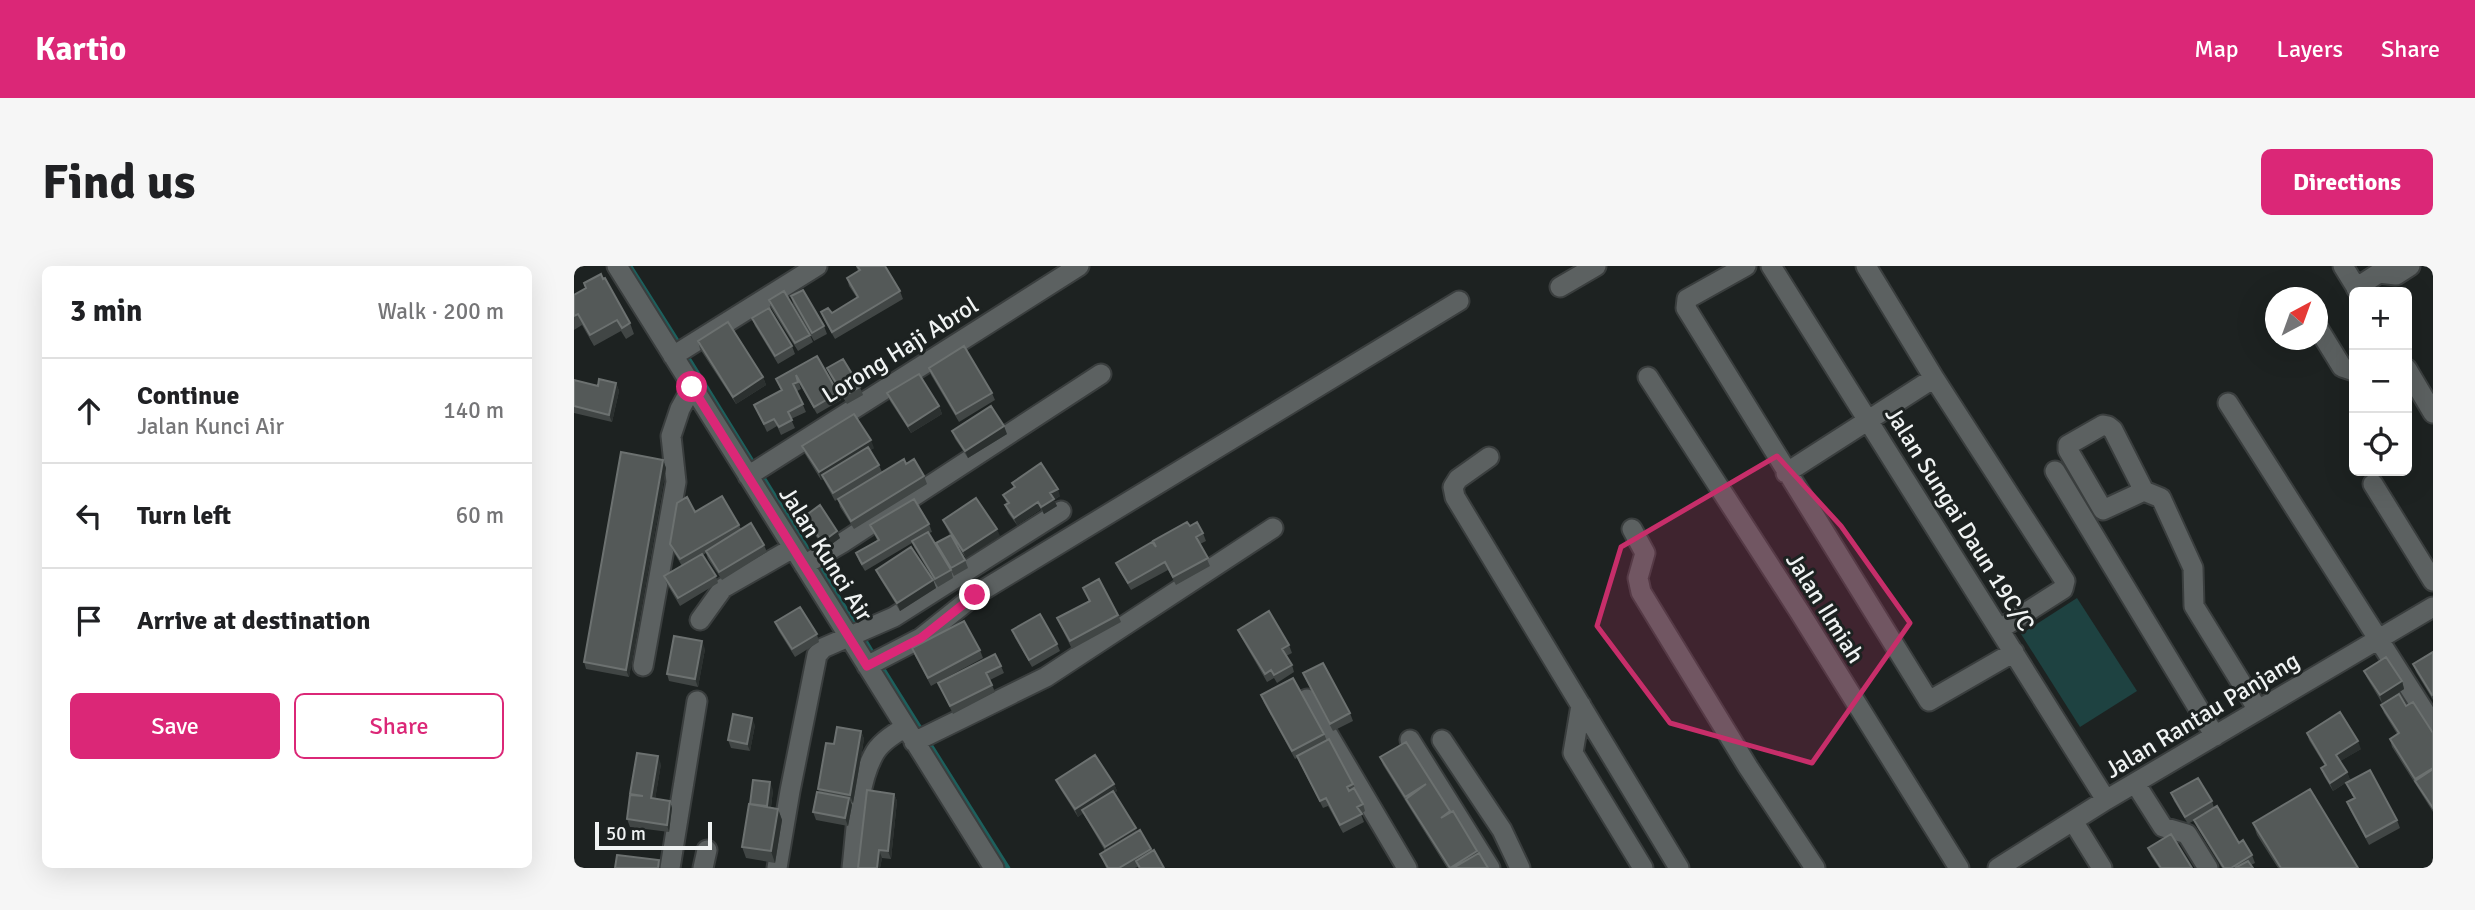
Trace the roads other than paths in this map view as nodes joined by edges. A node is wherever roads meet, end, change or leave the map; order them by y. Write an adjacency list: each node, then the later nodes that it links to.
1 (617, 266): 15 (street, Jalan Kunci Air)
2 (817, 266): 15 (street)
3 (1079, 266): 26 (street, Lorong Haji Abrol)
4 (1596, 266): 10 (street)
5 (1746, 266): 28 (street)
6 (1771, 266): 24 (street, Jalan Sungai Daun 19C/C)
7 (1866, 266): 20 (street)
8 (2343, 266): 11 (street)
9 (2410, 266): 12 (street)
10 (1560, 287)
11 (2355, 287)
12 (2361, 287)
13 (1459, 301): 43 (street)
14 (2328, 344): 16 (street)
15 (680, 352): 21 (street, Jalan Kunci Air)
16 (2349, 369)
17 (1101, 373): 35 (street)
18 (1647, 377): 67 (street, Jalan Ilmiah)
19 (2412, 377): 23 (street)
20 (1934, 378): 24 (street); 39 (street)
21 (692, 387): 26 (street, Jalan Kunci Air); 44 (street)
22 (2228, 403): 41 (street)
23 (2433, 413)
24 (1869, 419): 28 (street); 39 (street, Jalan Sungai Daun 19C/C)
25 (1489, 457): 47 (street)
26 (755, 471): 34 (street, Jalan Kunci Air)
27 (2055, 471): 51 (street)
28 (1786, 473): 42 (street)
29 (2372, 484): 36 (street)
30 (2152, 494): 48 (street)
31 (1061, 511): 40 (street)
32 (1273, 528): 50 (street)
33 (1632, 529): 66 (street)
34 (793, 548): 35 (street, Jalan Kunci Air); 38 (street)
35 (811, 561): 40 (street, Jalan Kunci Air)
36 (2433, 580)
37 (2433, 607): 41 (street, Jalan Rantau Panjang)
38 (700, 621)
39 (2000, 629): 42 (street, Jalan Sungai Daun 19C/C)
40 (856, 633): 43 (street, Jalan Kunci Air); 58 (street)
41 (2377, 639): 48 (street, Jalan Rantau Panjang); 49 (street)
42 (2014, 652): 55 (street, Jalan Sungai Daun 19C/C)
43 (874, 662): 50 (street, Jalan Kunci Air)
44 (643, 666)
45 (1307, 699): 61 (street)
46 (697, 701): 57 (street)
47 (1581, 705): 64 (street); 65 (street)
48 (2258, 710): 51 (street, Jalan Rantau Panjang)
49 (2433, 725)
50 (917, 735): 59 (street); 60 (street, Jalan Kunci Air)
51 (2215, 736): 54 (street, Jalan Rantau Panjang)
52 (1410, 740): 62 (street)
53 (1441, 740): 63 (street)
54 (2135, 783): 55 (street, Jalan Rantau Panjang); 70 (street)
55 (2106, 800): 56 (street, Jalan Rantau Panjang)
56 (2073, 821): 68 (street, Jalan Rantau Panjang); 69 (street)
57 (670, 868)
58 (777, 868)
59 (852, 868)
60 (994, 868)
61 (1406, 868)
62 (1490, 868)
63 (1520, 868)
64 (1643, 868)
65 (1679, 868)
66 (1815, 868)
67 (1959, 868)
68 (1998, 868)
69 (2102, 868)
70 (2208, 868)

